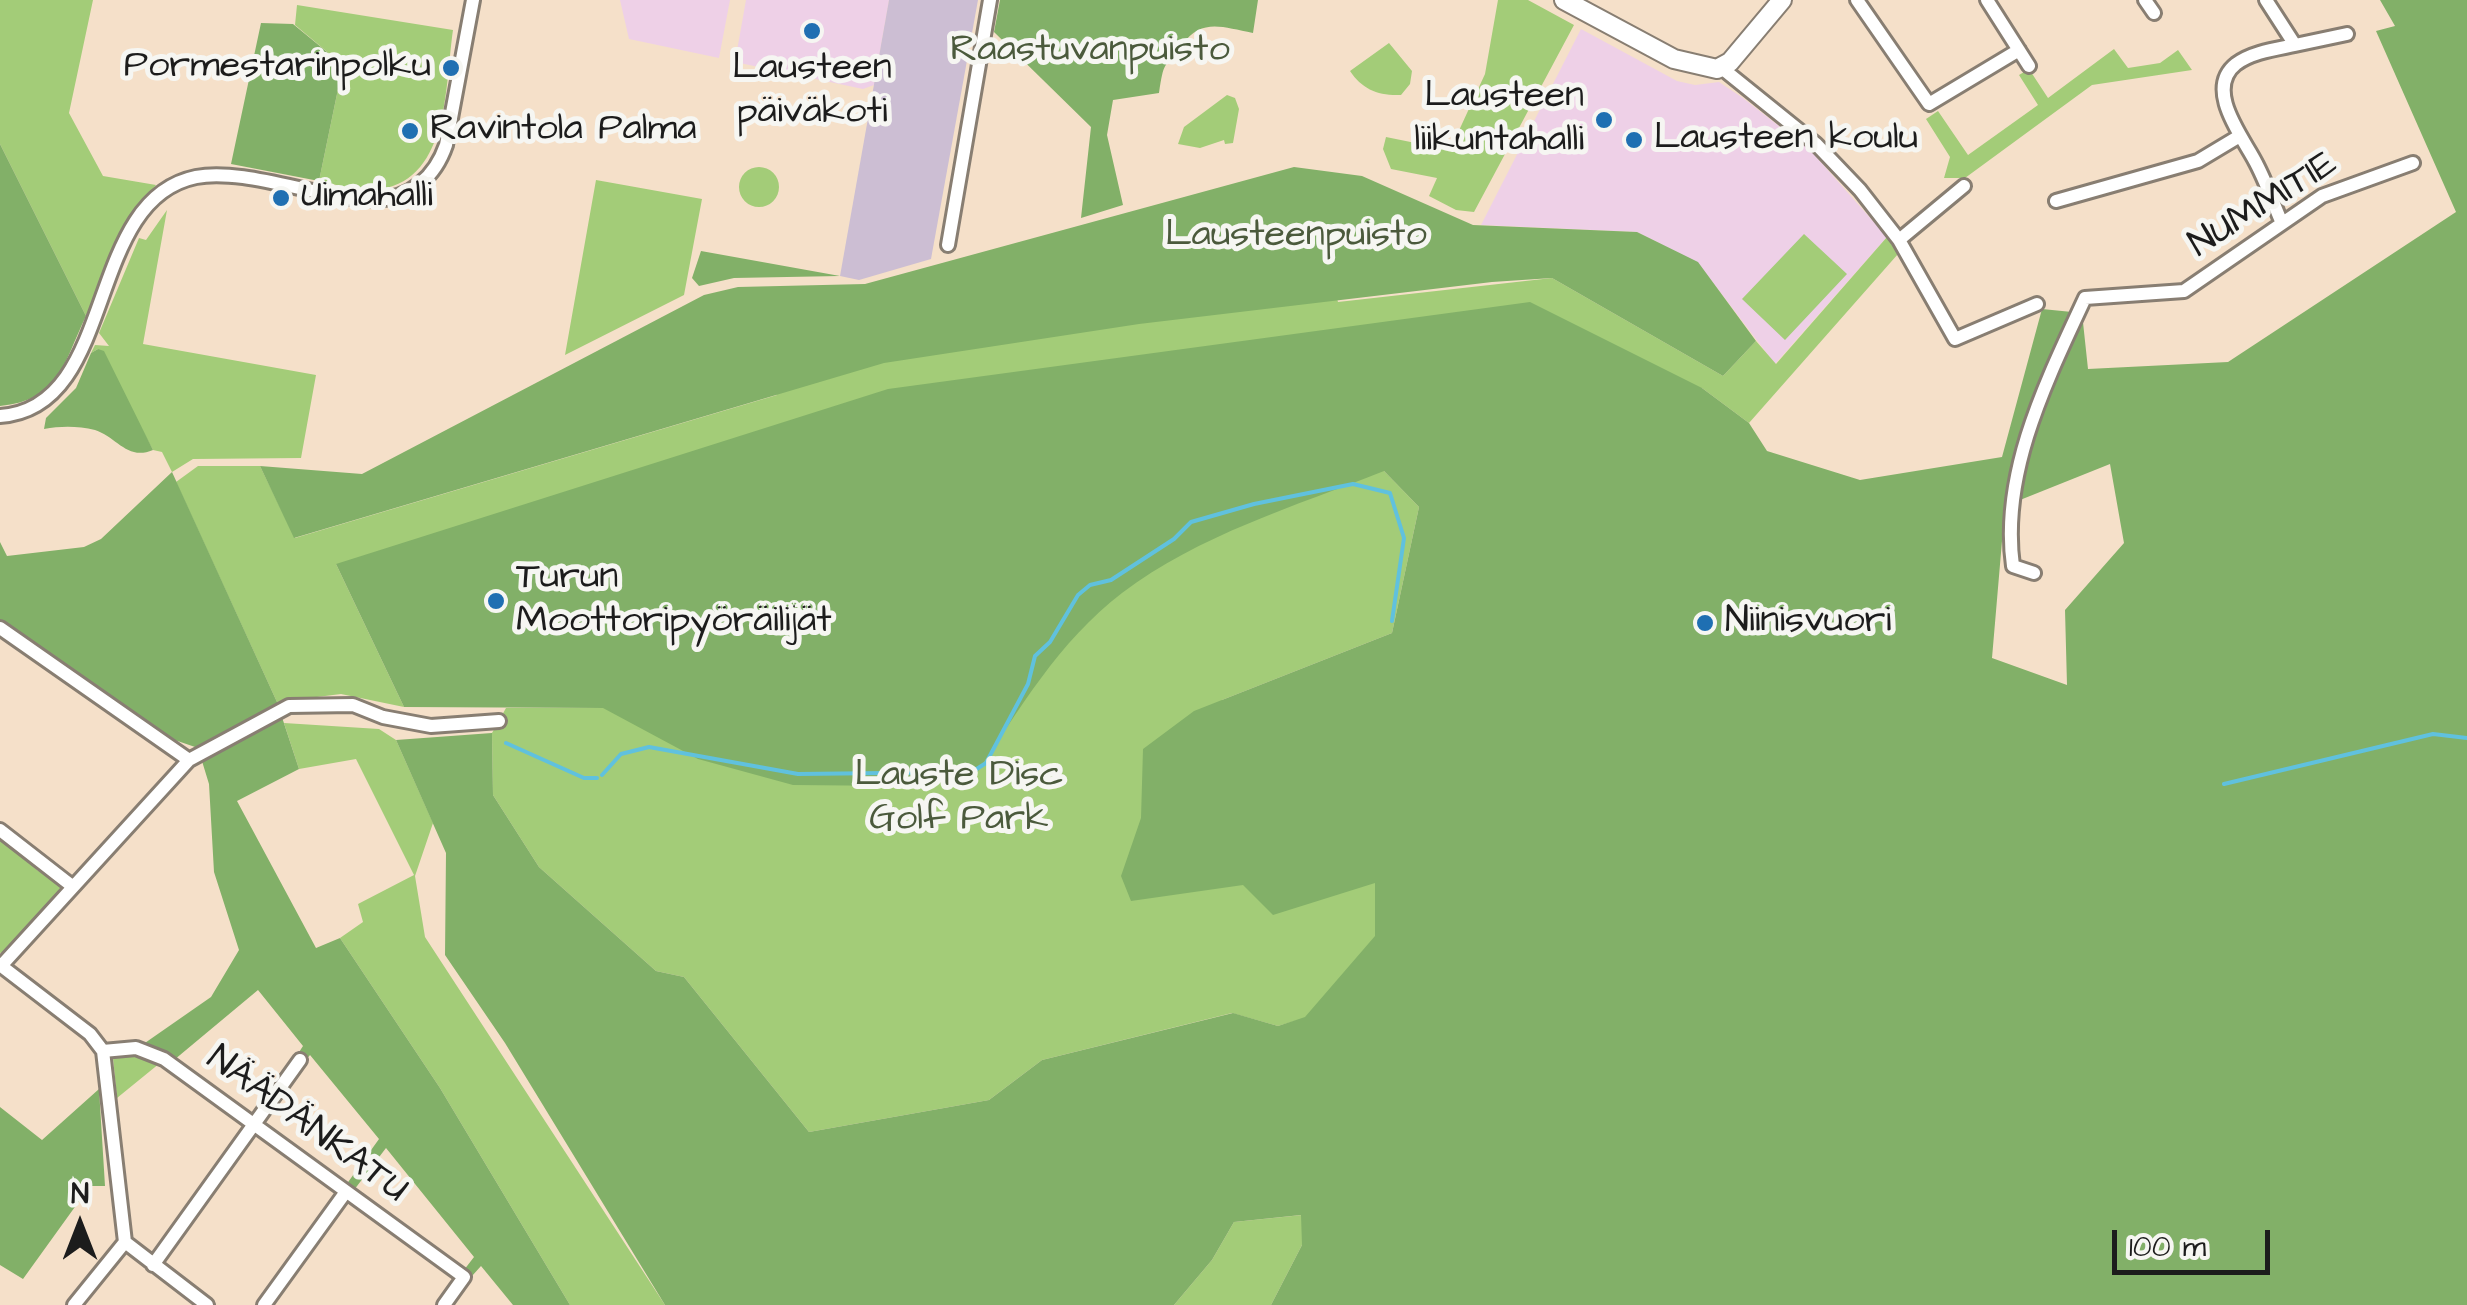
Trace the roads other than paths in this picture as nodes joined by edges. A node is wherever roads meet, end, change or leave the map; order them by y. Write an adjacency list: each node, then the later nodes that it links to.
1 (473, 0): 25 (street)
2 (990, 0): 21 (street)
3 (1564, 0): 14 (street)
4 (1782, 0): 14 (street)
5 (1857, 0): 12 (street)
6 (1988, 0): 12 (street)
7 (2145, 0): 9 (street)
8 (2266, 0): 11 (street)
9 (2154, 13)
10 (2347, 34): 11 (street)
11 (2295, 45): 15 (street)
12 (2019, 50): 13 (street)
13 (2029, 66)
14 (1723, 69): 20 (street)
15 (2238, 137): 18 (street); 19 (street)
16 (2414, 163): 19 (street, NUMMITIE)
17 (1964, 186): 20 (street)
18 (2056, 201)
19 (2281, 221): 23 (street, NUMMITIE)
20 (1899, 240): 24 (street)
21 (948, 245)
22 (2070, 298): 23 (street, NUMMITIE)
23 (2085, 298): 26 (street)
24 (2037, 304)
25 (0, 416)
26 (2034, 574)
27 (0, 628): 29 (street)
28 (500, 721): 29 (street)
29 (189, 760): 31 (street)
30 (0, 830): 31 (street)
31 (72, 886): 32 (street)
32 (1, 965): 33 (street)
33 (103, 1050): 35 (street, NÄÄDÄNKATU); 37 (street)
34 (300, 1060): 35 (street)
35 (253, 1125): 36 (street, NÄÄDÄNKATU); 38 (street)
36 (345, 1193): 41 (street); 42 (street, NÄÄDÄNKATU)
37 (125, 1242): 38 (street); 39 (street)
38 (153, 1265): 40 (street)
39 (74, 1305)
40 (208, 1305)
41 (264, 1305)
42 (444, 1305)

